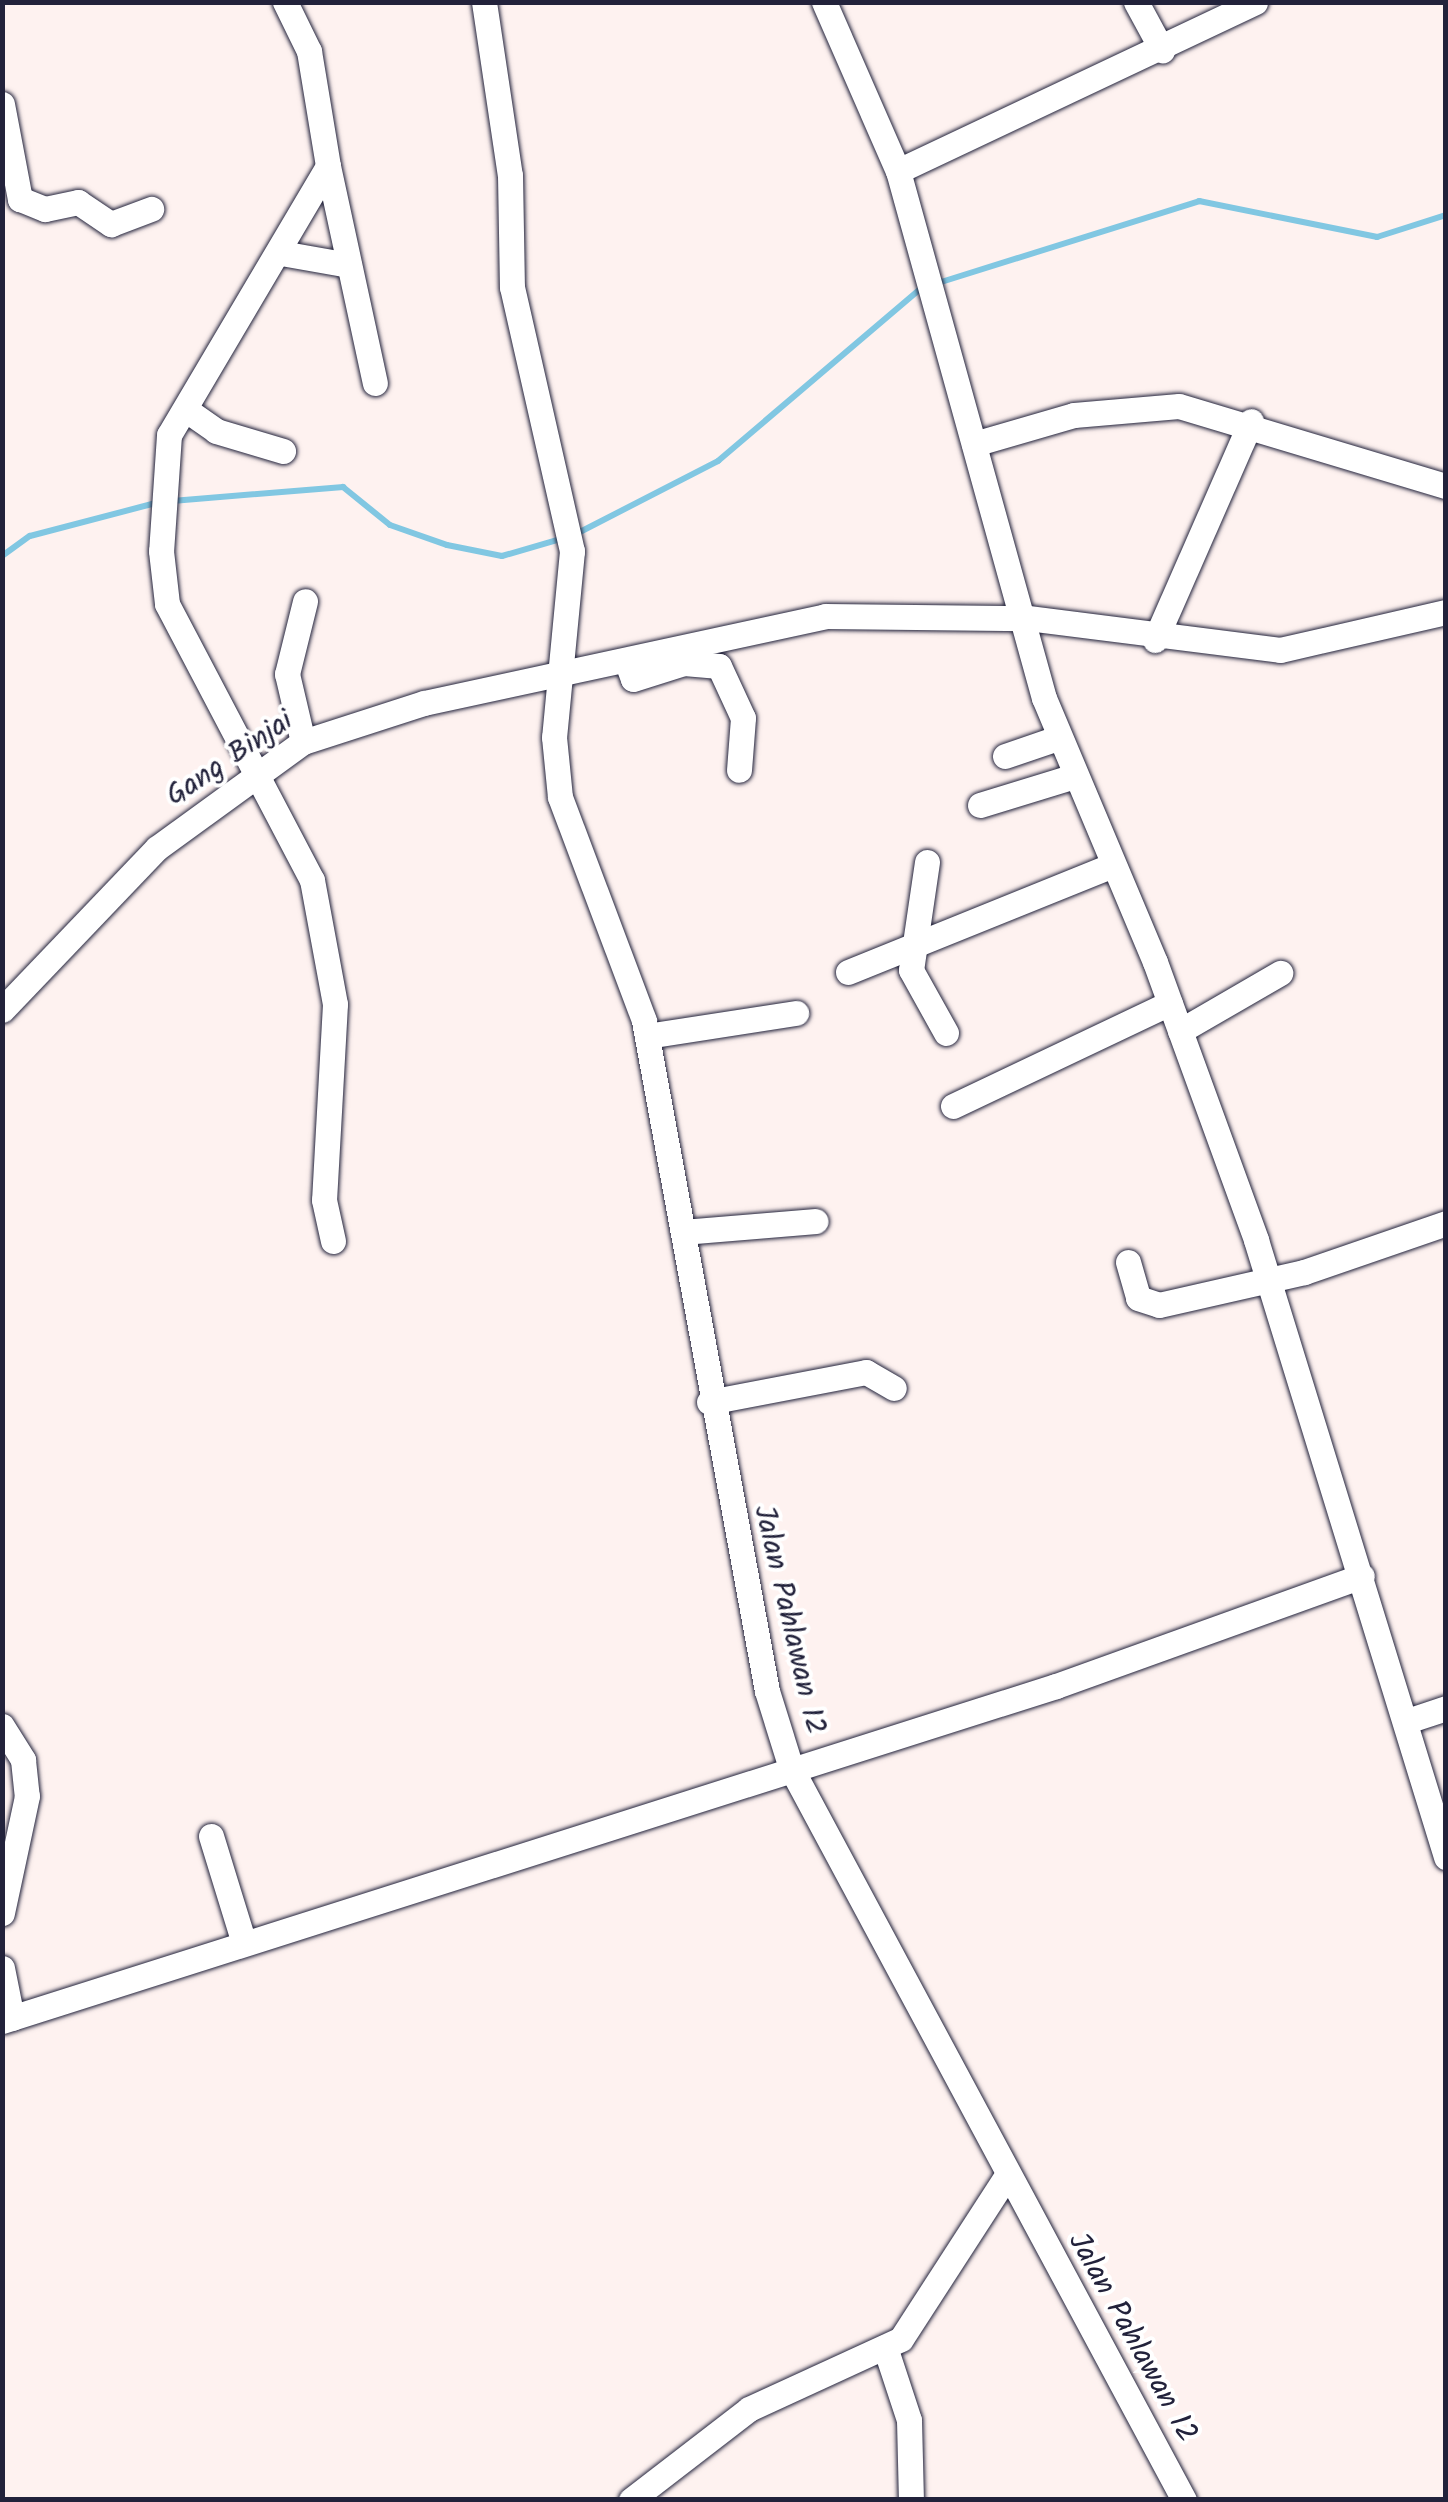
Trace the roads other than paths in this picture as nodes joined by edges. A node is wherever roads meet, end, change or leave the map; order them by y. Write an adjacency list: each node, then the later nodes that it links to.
1 (285, 2): 8 (street)
2 (484, 2): 24 (street, Jalan Pahlawan 12)
3 (824, 2): 9 (street)
4 (1136, 2): 6 (street)
5 (1255, 2): 6 (street)
6 (1162, 50): 9 (street)
7 (2, 104): 10 (street)
8 (328, 166): 11 (street); 12 (street)
9 (898, 171): 16 (street)
10 (151, 209)
11 (281, 253): 12 (street); 14 (street)
12 (349, 264): 13 (street)
13 (375, 383)
14 (185, 409): 17 (street); 30 (street)
15 (1251, 421): 16 (street); 18 (street); 22 (street)
16 (974, 444): 21 (street)
17 (283, 451)
18 (1446, 486)
19 (306, 601): 26 (street)
20 (1446, 612): 22 (street, Gang Binjai)
21 (1028, 618): 22 (street, Gang Binjai); 23 (street, Gang Binjai); 25 (street)
22 (1156, 640)
23 (626, 660): 24 (street, Gang Binjai); 28 (street)
24 (560, 678): 26 (street, Gang Binjai); 42 (street, Jalan Pahlawan 12)
25 (1058, 738): 27 (street); 29 (street)
26 (303, 742): 30 (street, Gang Binjai)
27 (1006, 756)
28 (739, 770)
29 (1074, 776): 31 (street); 33 (street)
30 (256, 778): 38 (street, Gang Binjai); 47 (street)
31 (980, 806)
32 (927, 862): 34 (street)
33 (1113, 865): 34 (street); 37 (street)
34 (914, 948): 35 (street); 41 (street)
35 (848, 972)
36 (1280, 973): 40 (street)
37 (1170, 1004): 40 (street); 43 (street)
38 (2, 1010)
39 (796, 1013): 42 (street)
40 (1180, 1031): 49 (street)
41 (946, 1033)
42 (647, 1036): 46 (street, Jalan Pahlawan 12)
43 (953, 1106)
44 (816, 1220): 46 (street)
45 (1446, 1223): 49 (street)
46 (683, 1232): 51 (street, Jalan Pahlawan 12)
47 (332, 1241)
48 (1128, 1262): 49 (street)
49 (1267, 1279): 52 (street)
50 (894, 1388): 51 (street)
51 (709, 1402): 56 (street, Jalan Pahlawan 12)
52 (1362, 1576): 54 (street); 56 (street)
53 (1446, 1708): 54 (street)
54 (1407, 1720): 58 (street)
55 (2, 1726): 59 (street)
56 (791, 1768): 60 (street); 63 (street, Jalan Pahlawan 12)
57 (211, 1836): 60 (street)
58 (1446, 1857)
59 (2, 1913)
60 (244, 1943): 62 (street)
61 (2, 1968): 62 (street)
62 (7, 2019)
63 (1006, 2177): 64 (street); 67 (street, Jalan Pahlawan 12)
64 (885, 2347): 65 (street); 66 (street)
65 (630, 2500)
66 (911, 2500)
67 (1184, 2500)

